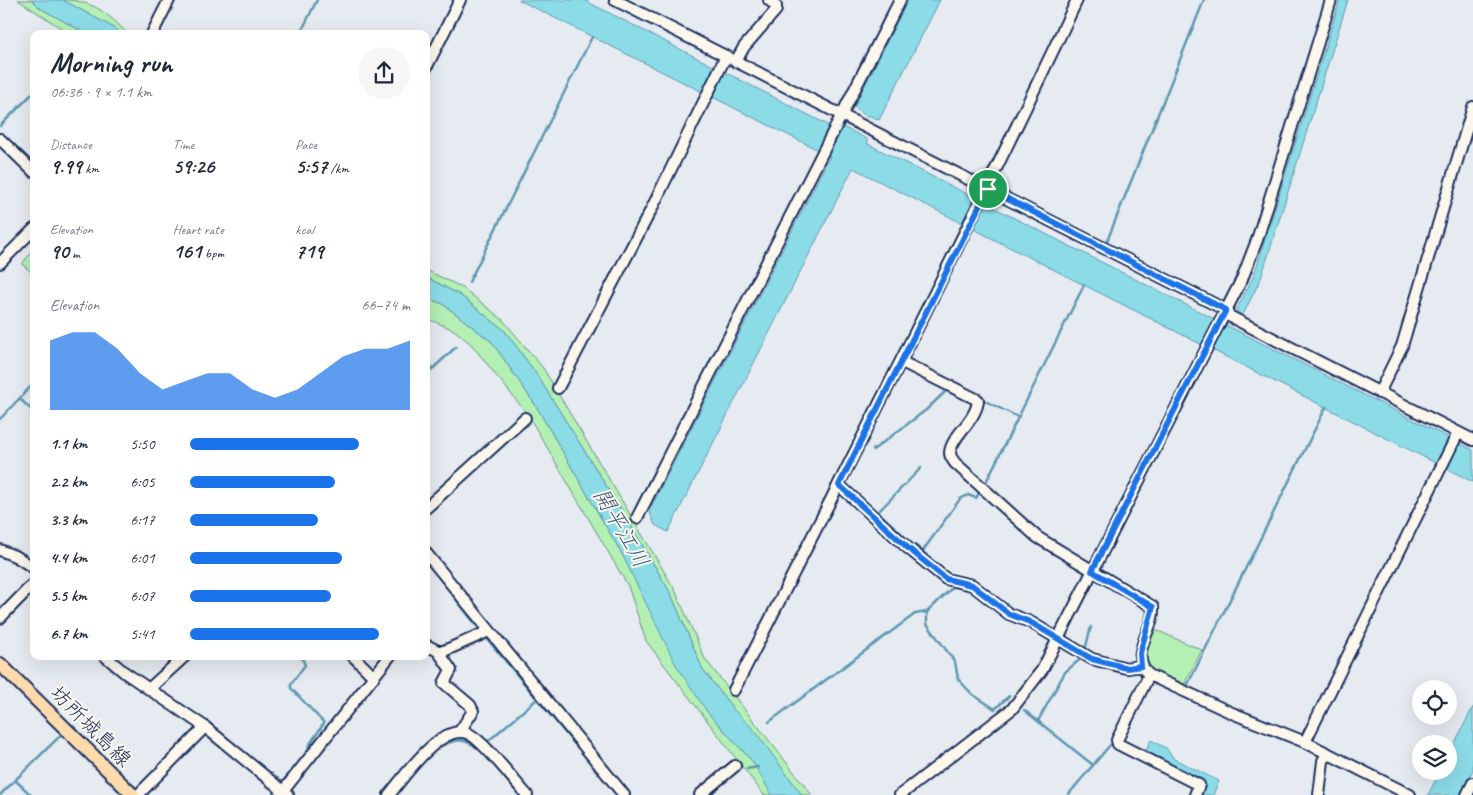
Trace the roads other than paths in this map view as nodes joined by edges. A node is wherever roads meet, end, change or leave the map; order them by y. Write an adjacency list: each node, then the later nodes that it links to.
1 (169, 0): 8 (street)
2 (460, 0): 10 (street)
3 (615, 0): 9 (street)
4 (769, 0): 11 (street)
5 (900, 0): 13 (street)
6 (1077, 0): 16 (street)
7 (1331, 0): 19 (street)
8 (154, 30)
9 (726, 56): 11 (street); 21 (street)
10 (430, 60)
11 (736, 61): 13 (street)
12 (1473, 107): 22 (street)
13 (842, 115): 16 (street); 28 (street)
14 (0, 139): 15 (street)
15 (30, 168)
16 (988, 189): 19 (street); 20 (street)
17 (30, 233): 18 (street)
18 (0, 263)
19 (1226, 310): 22 (street); 32 (street)
20 (902, 362): 26 (street); 32 (street)
21 (558, 388)
22 (1379, 393): 24 (street)
23 (525, 418): 27 (street)
24 (1457, 436): 25 (street); 51 (street)
25 (1473, 440)
26 (839, 485): 36 (street); 48 (street)
27 (430, 504)
28 (637, 518)
29 (0, 550): 31 (street)
30 (430, 557): 35 (street)
31 (30, 565)
32 (1092, 571): 36 (street); 44 (street)
33 (30, 587): 34 (street)
34 (0, 618)
35 (489, 631): 38 (street); 60 (street)
36 (1058, 638): 44 (street); 62 (street)
37 (430, 647): 38 (street)
38 (438, 651): 50 (street)
39 (110, 660): 47 (street)
40 (181, 660): 47 (street)
41 (357, 660): 46 (street)
42 (387, 660): 46 (street)
43 (0, 664): 56 (main road, 坊所城島線)
44 (1141, 666): 45 (street)
45 (1149, 676): 51 (street); 63 (street)
46 (374, 677): 55 (street)
47 (150, 688): 49 (street)
48 (734, 690)
49 (205, 727): 55 (street); 57 (street)
50 (460, 731): 58 (street); 59 (street)
51 (1305, 742): 52 (street)
52 (1327, 753): 64 (street); 65 (street)
53 (735, 766): 61 (street)
54 (1473, 783): 66 (street)
55 (283, 794)
56 (133, 795)
57 (138, 795)
58 (389, 795)
59 (527, 795)
60 (624, 795)
61 (700, 795)
62 (900, 795)
63 (1195, 795)
64 (1319, 795)
65 (1410, 795)
66 (1467, 795)

